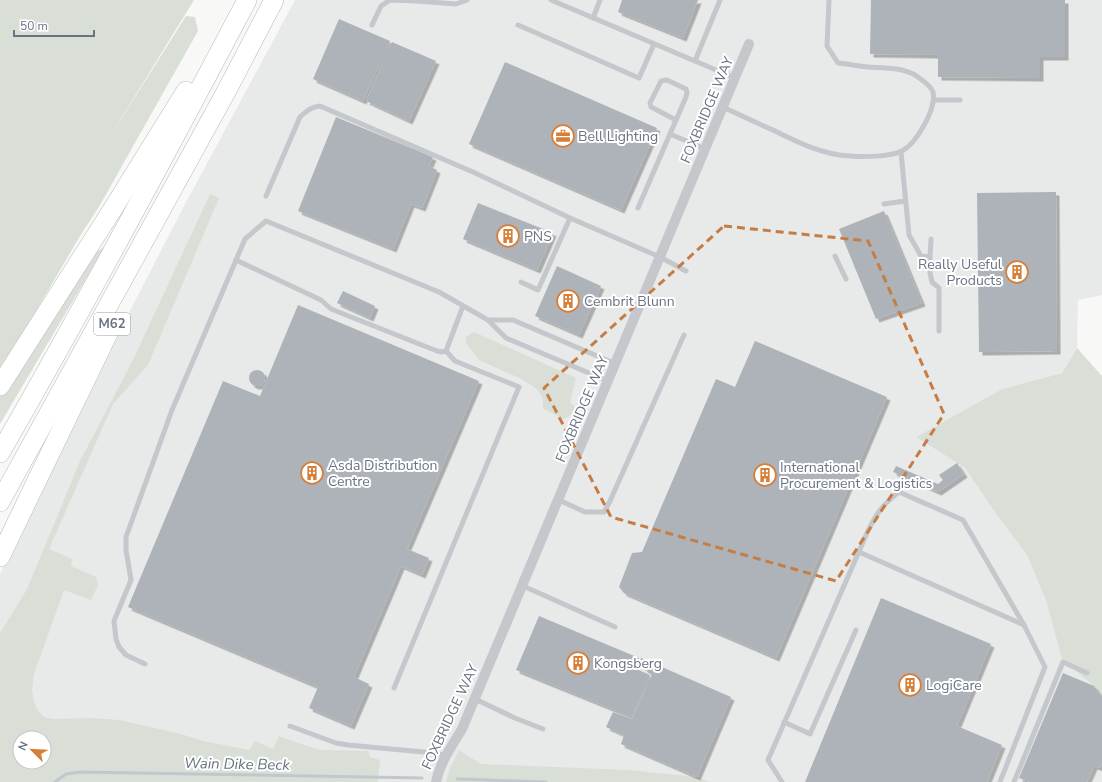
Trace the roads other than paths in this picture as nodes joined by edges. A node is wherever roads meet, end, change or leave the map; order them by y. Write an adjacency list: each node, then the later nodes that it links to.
1 (242, 0): 44 (highway)
2 (248, 0): 45 (highway, M62)
3 (274, 0): 16 (highway, M62)
4 (467, 0): 10 (lane)
5 (551, 0): 9 (lane)
6 (600, 0): 9 (lane)
7 (720, 0): 14 (lane)
8 (829, 0): 17 (lane)
9 (593, 18): 12 (lane)
10 (372, 25)
11 (518, 25): 12 (lane)
12 (654, 44): 14 (lane)
13 (749, 44): 15 (street, FOXBRIDGE WAY)
14 (695, 61): 15 (lane)
15 (735, 78): 19 (street, FOXBRIDGE WAY)
16 (226, 92): 47 (highway, M62); 49 (highway, M62)
17 (934, 100): 18 (lane); 23 (lane)
18 (960, 100)
19 (723, 107): 22 (street, FOXBRIDGE WAY); 23 (lane)
20 (676, 120): 20 (lane); 21 (lane)
21 (670, 134): 22 (lane); 27 (lane)
22 (705, 149): 31 (street, FOXBRIDGE WAY)
23 (901, 152): 25 (lane)
24 (266, 196): 28 (lane)
25 (905, 201): 26 (lane); 32 (lane)
26 (884, 204)
27 (638, 208)
28 (570, 218): 31 (lane); 36 (lane)
29 (932, 239): 32 (lane)
30 (835, 256): 35 (lane)
31 (660, 257): 34 (lane); 42 (street, FOXBRIDGE WAY)
32 (930, 257): 39 (lane)
33 (236, 260): 37 (lane); 41 (lane); 54 (lane)
34 (686, 271)
35 (846, 279)
36 (520, 282)
37 (463, 306): 38 (lane); 41 (lane)
38 (488, 320): 42 (lane); 43 (lane)
39 (939, 331)
40 (684, 335): 46 (lane)
41 (446, 351): 56 (lane)
42 (616, 364): 43 (street, FOXBRIDGE WAY)
43 (608, 381): 46 (street, FOXBRIDGE WAY)
44 (0, 386)
45 (0, 453)
46 (559, 500): 50 (street, FOXBRIDGE WAY)
47 (0, 502)
48 (859, 552): 51 (lane); 51 (lane); 58 (lane)
49 (0, 557)
50 (523, 586): 52 (lane); 57 (street, FOXBRIDGE WAY)
51 (1024, 625): 64 (lane)
52 (614, 626)
53 (856, 630): 58 (lane)
54 (145, 664)
55 (1087, 674): 65 (lane)
56 (394, 688)
57 (475, 699): 60 (lane); 61 (street, FOXBRIDGE WAY)
58 (784, 722): 63 (lane)
59 (290, 726): 61 (lane)
60 (543, 729)
61 (445, 756): 62 (street, FOXBRIDGE WAY)
62 (436, 782)
63 (782, 782)
64 (1000, 782)
65 (1014, 782)

